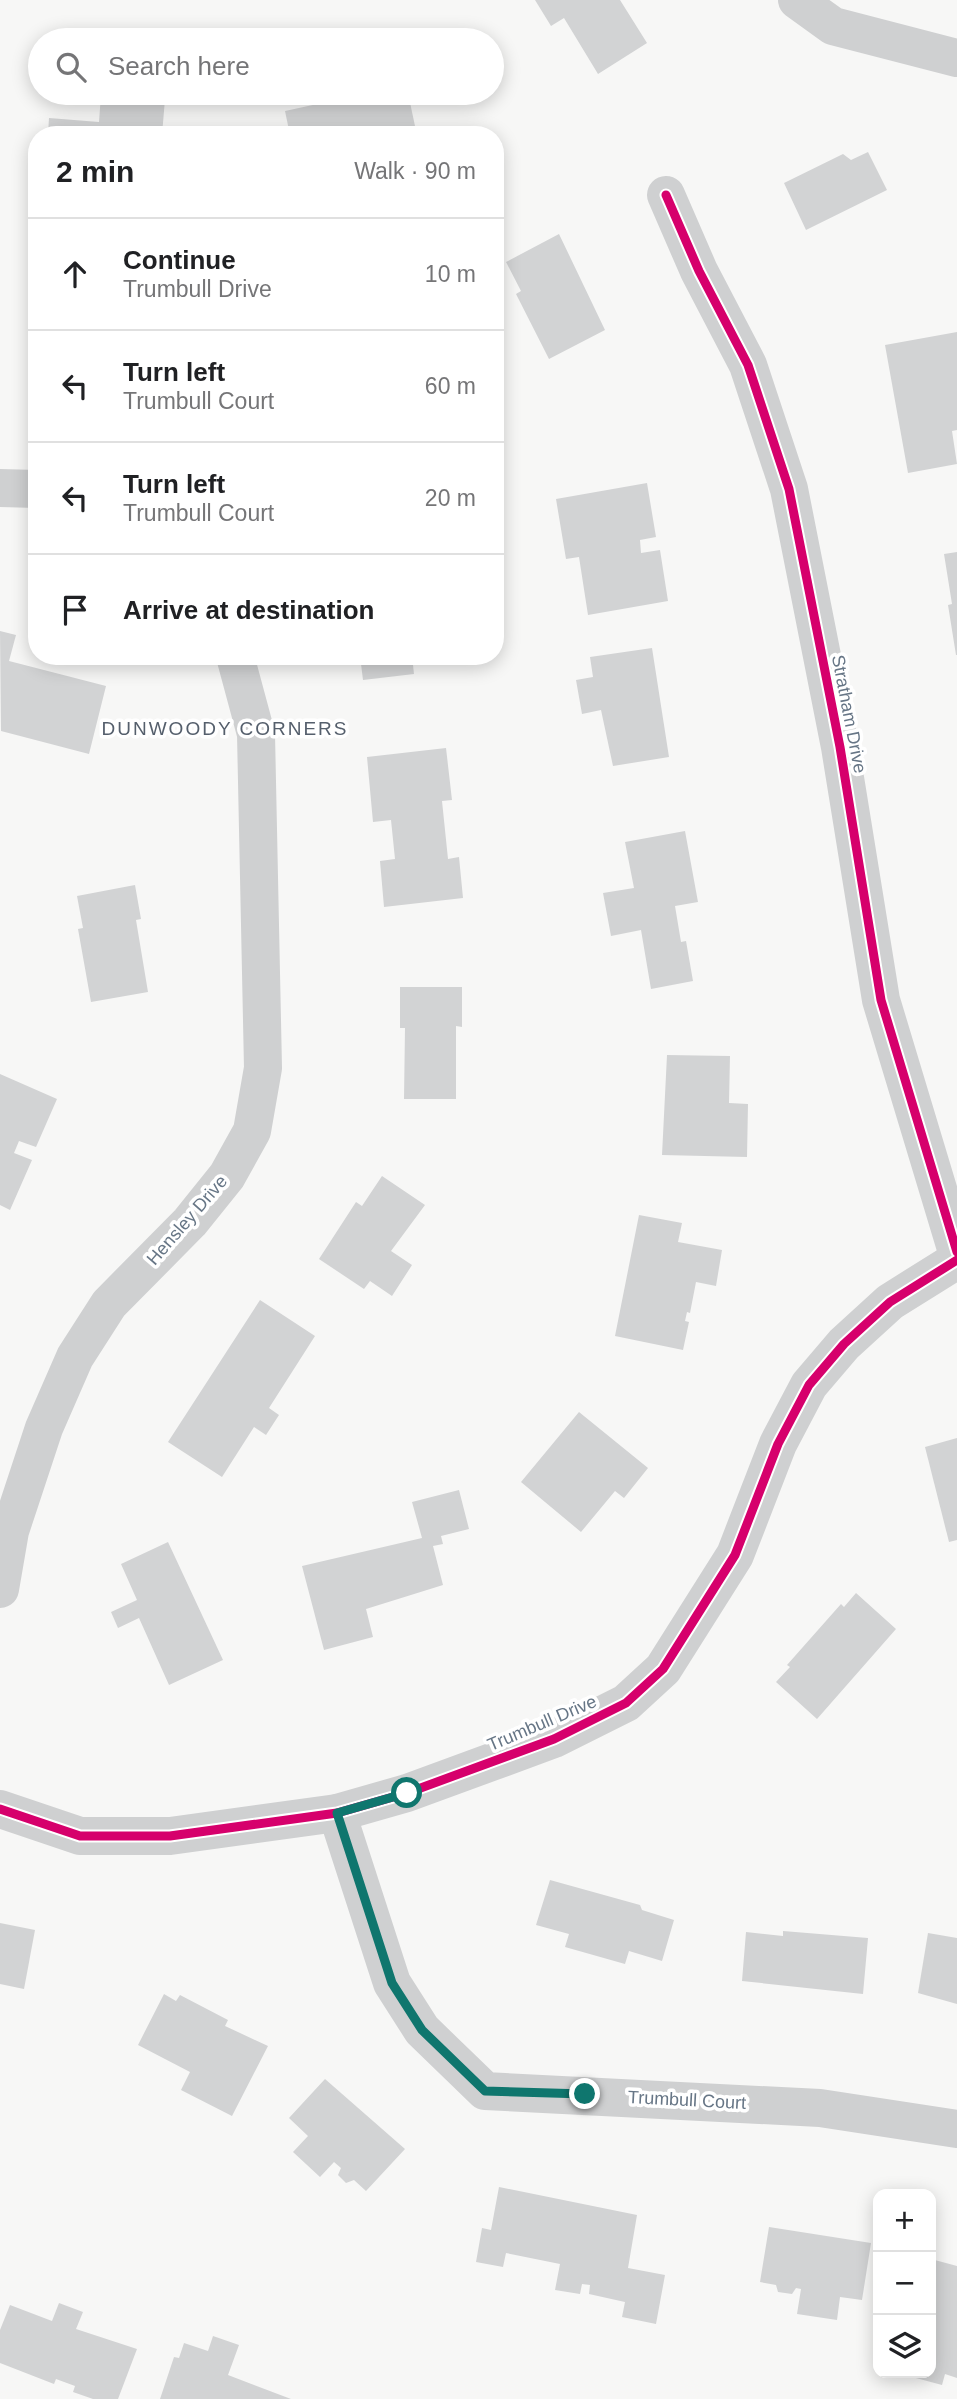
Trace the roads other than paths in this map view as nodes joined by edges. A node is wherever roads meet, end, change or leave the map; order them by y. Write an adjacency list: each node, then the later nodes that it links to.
1 (797, 0): 2 (street)
2 (957, 58)
3 (666, 195): 7 (street, Stratham Drive)
4 (0, 488): 5 (street)
5 (28, 489)
6 (237, 665): 9 (street, Hensley Drive)
7 (957, 1252)
8 (957, 1260): 11 (street, Trumbull Drive)
9 (0, 1589)
10 (0, 1809): 11 (street, Trumbull Drive)
11 (337, 1813): 12 (street, Trumbull Court)
12 (957, 2129)

